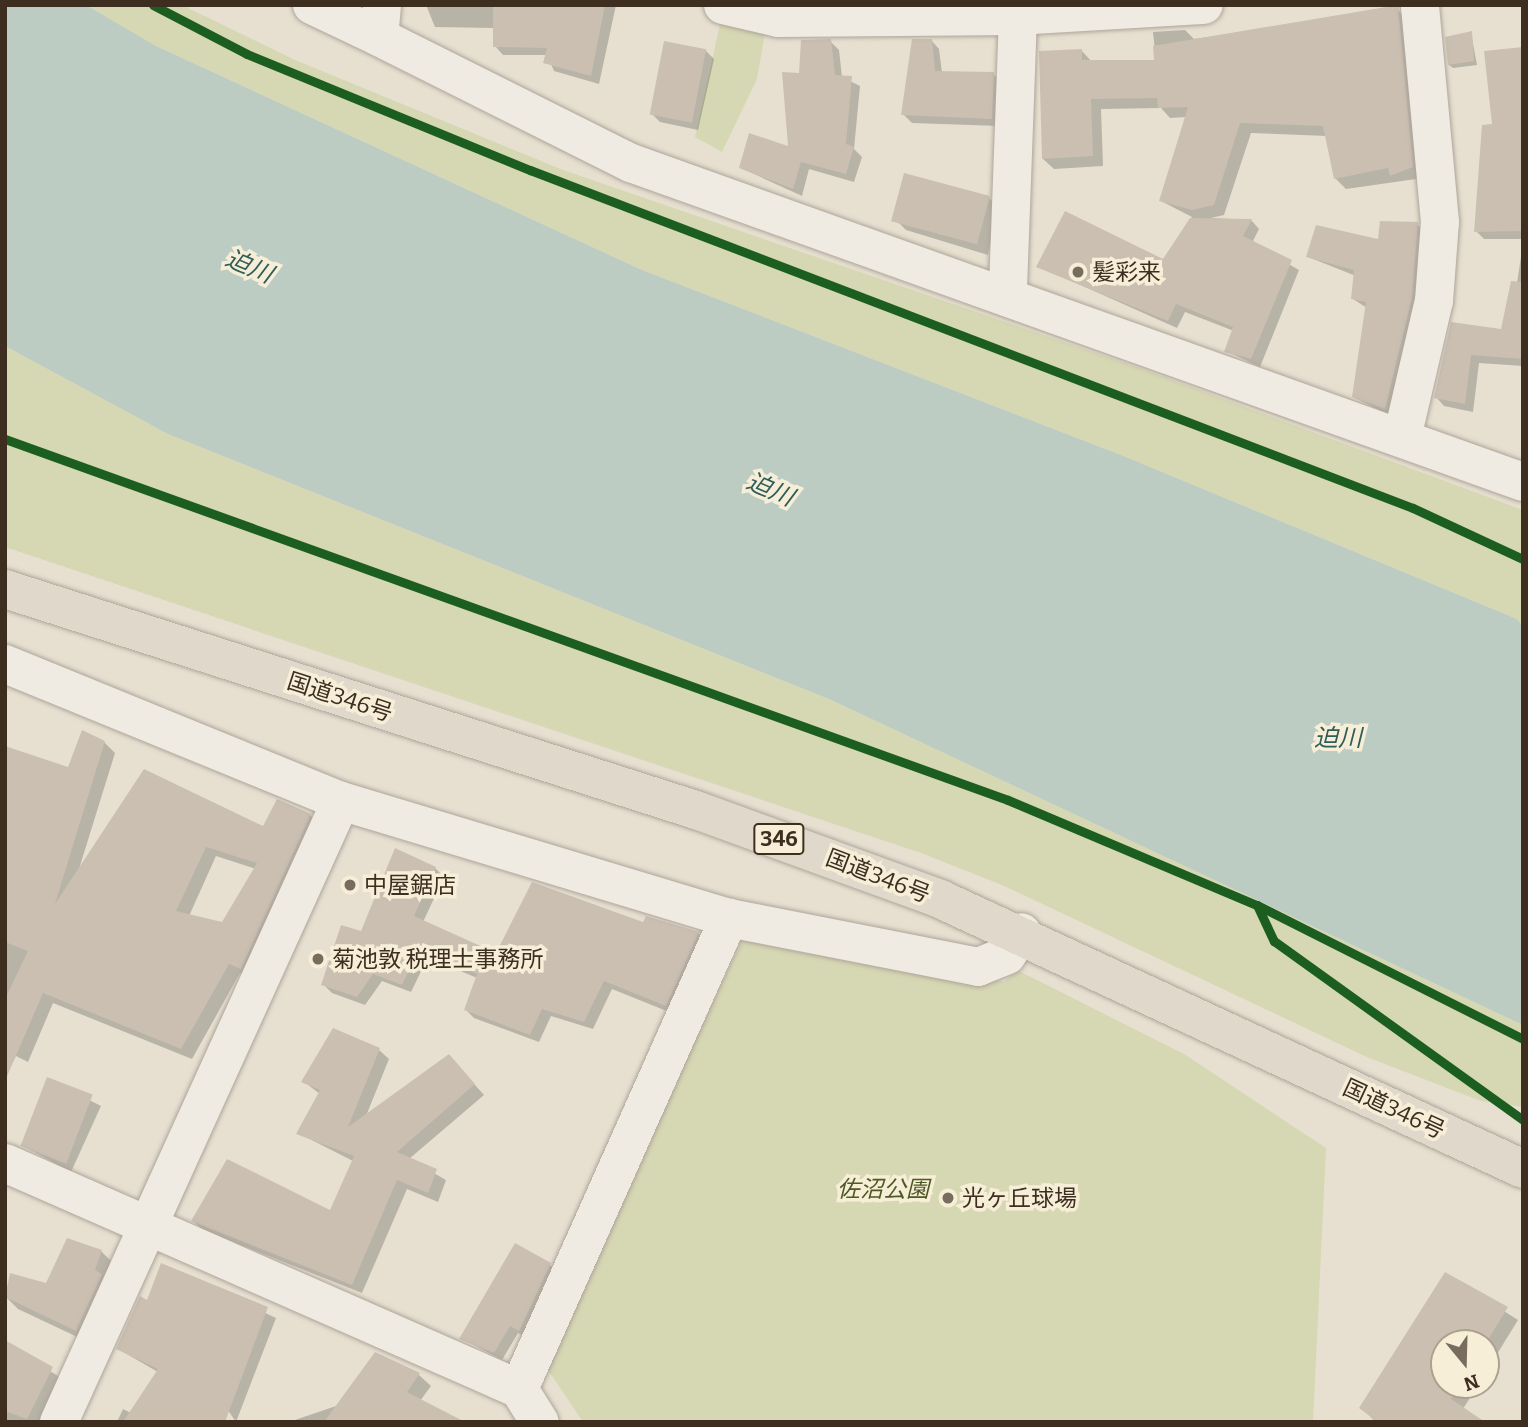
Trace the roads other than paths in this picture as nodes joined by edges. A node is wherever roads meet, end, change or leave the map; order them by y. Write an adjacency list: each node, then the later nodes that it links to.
1 (312, 5): 6 (street)
2 (723, 5): 5 (street)
3 (1203, 5): 5 (street)
4 (1420, 5): 8 (street)
5 (1018, 16): 7 (street)
6 (380, 21): 7 (street)
7 (1008, 293): 8 (street)
8 (1402, 438): 9 (street)
9 (1523, 482)
10 (5, 589): 14 (highway, 国道346号 / 346)
11 (5, 664): 12 (street)
12 (341, 801): 13 (street); 17 (street)
13 (729, 918): 14 (street); 18 (street)
14 (1022, 932): 16 (highway, 国道346号 / 346)
15 (5, 1163): 17 (street)
16 (1523, 1169)
17 (148, 1223): 18 (street); 19 (street)
18 (519, 1389): 20 (street)
19 (59, 1422)
20 (540, 1422)

